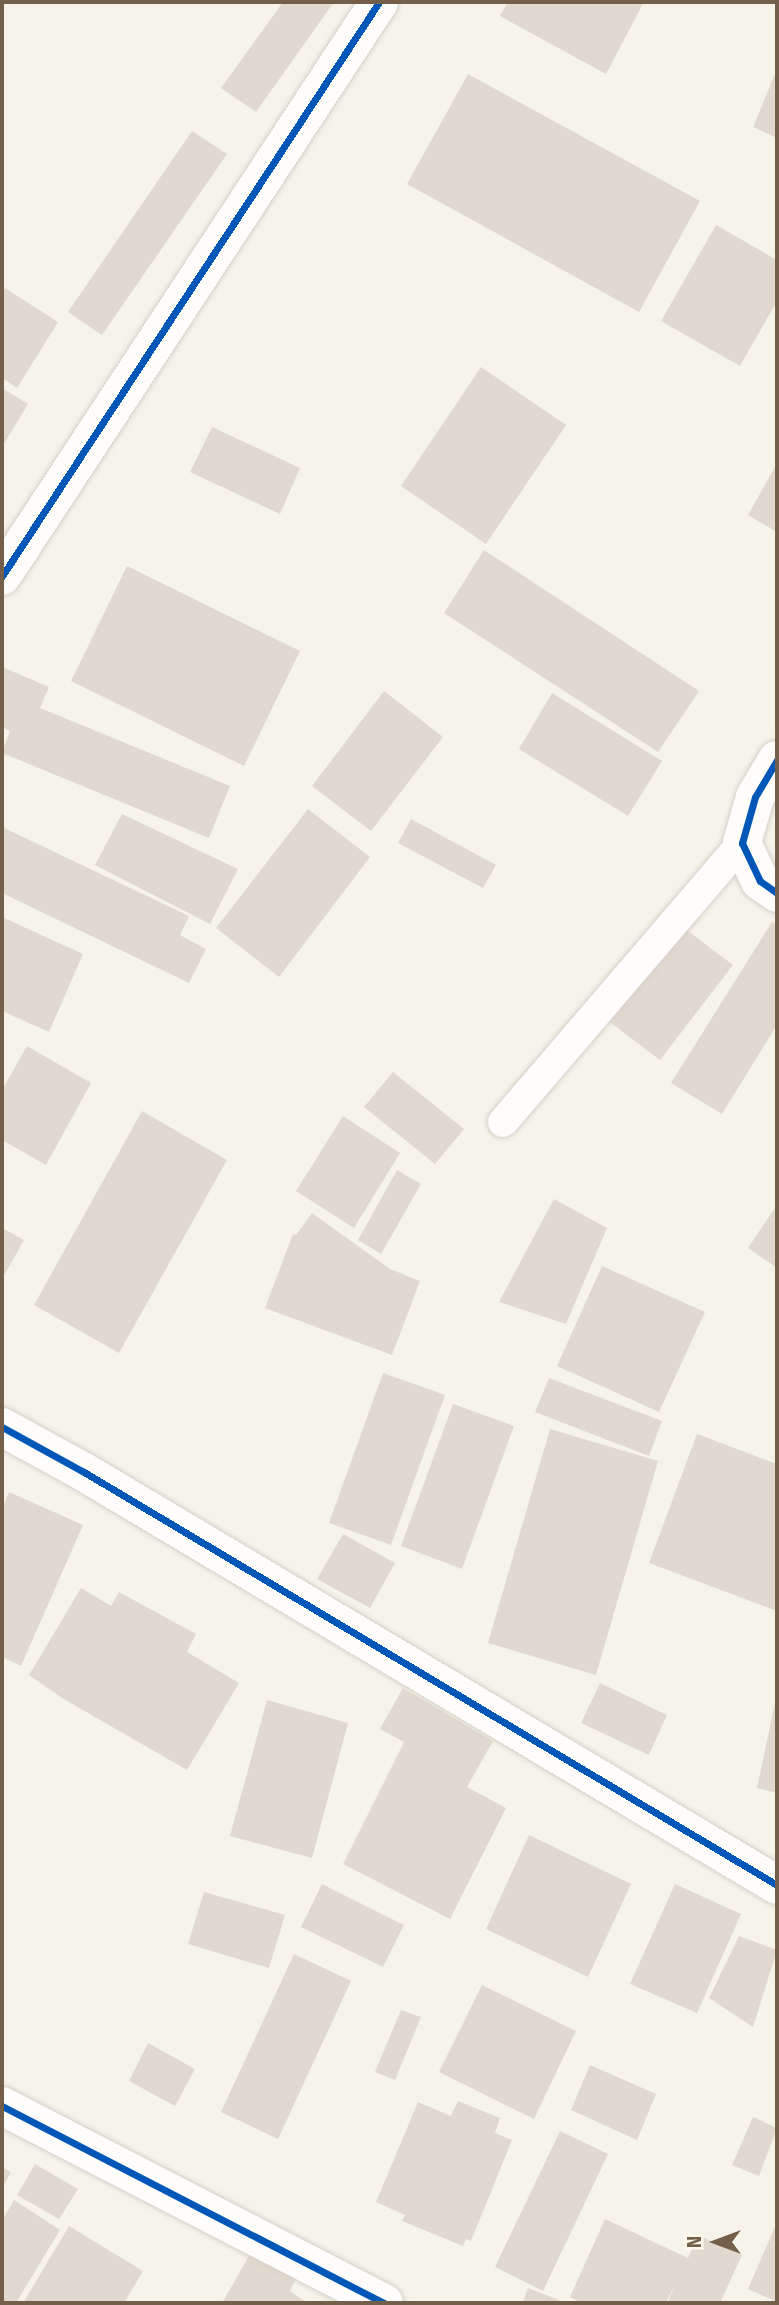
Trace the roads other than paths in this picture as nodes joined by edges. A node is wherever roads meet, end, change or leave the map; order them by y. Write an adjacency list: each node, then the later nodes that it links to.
1 (379, 2): 2 (street)
2 (2, 576)
3 (777, 760): 4 (street)
4 (742, 843): 5 (street); 6 (lane)
5 (777, 893)
6 (503, 1122)
7 (2, 1427): 8 (street)
8 (777, 1885)
9 (2, 2106): 10 (street)
10 (384, 2303)

